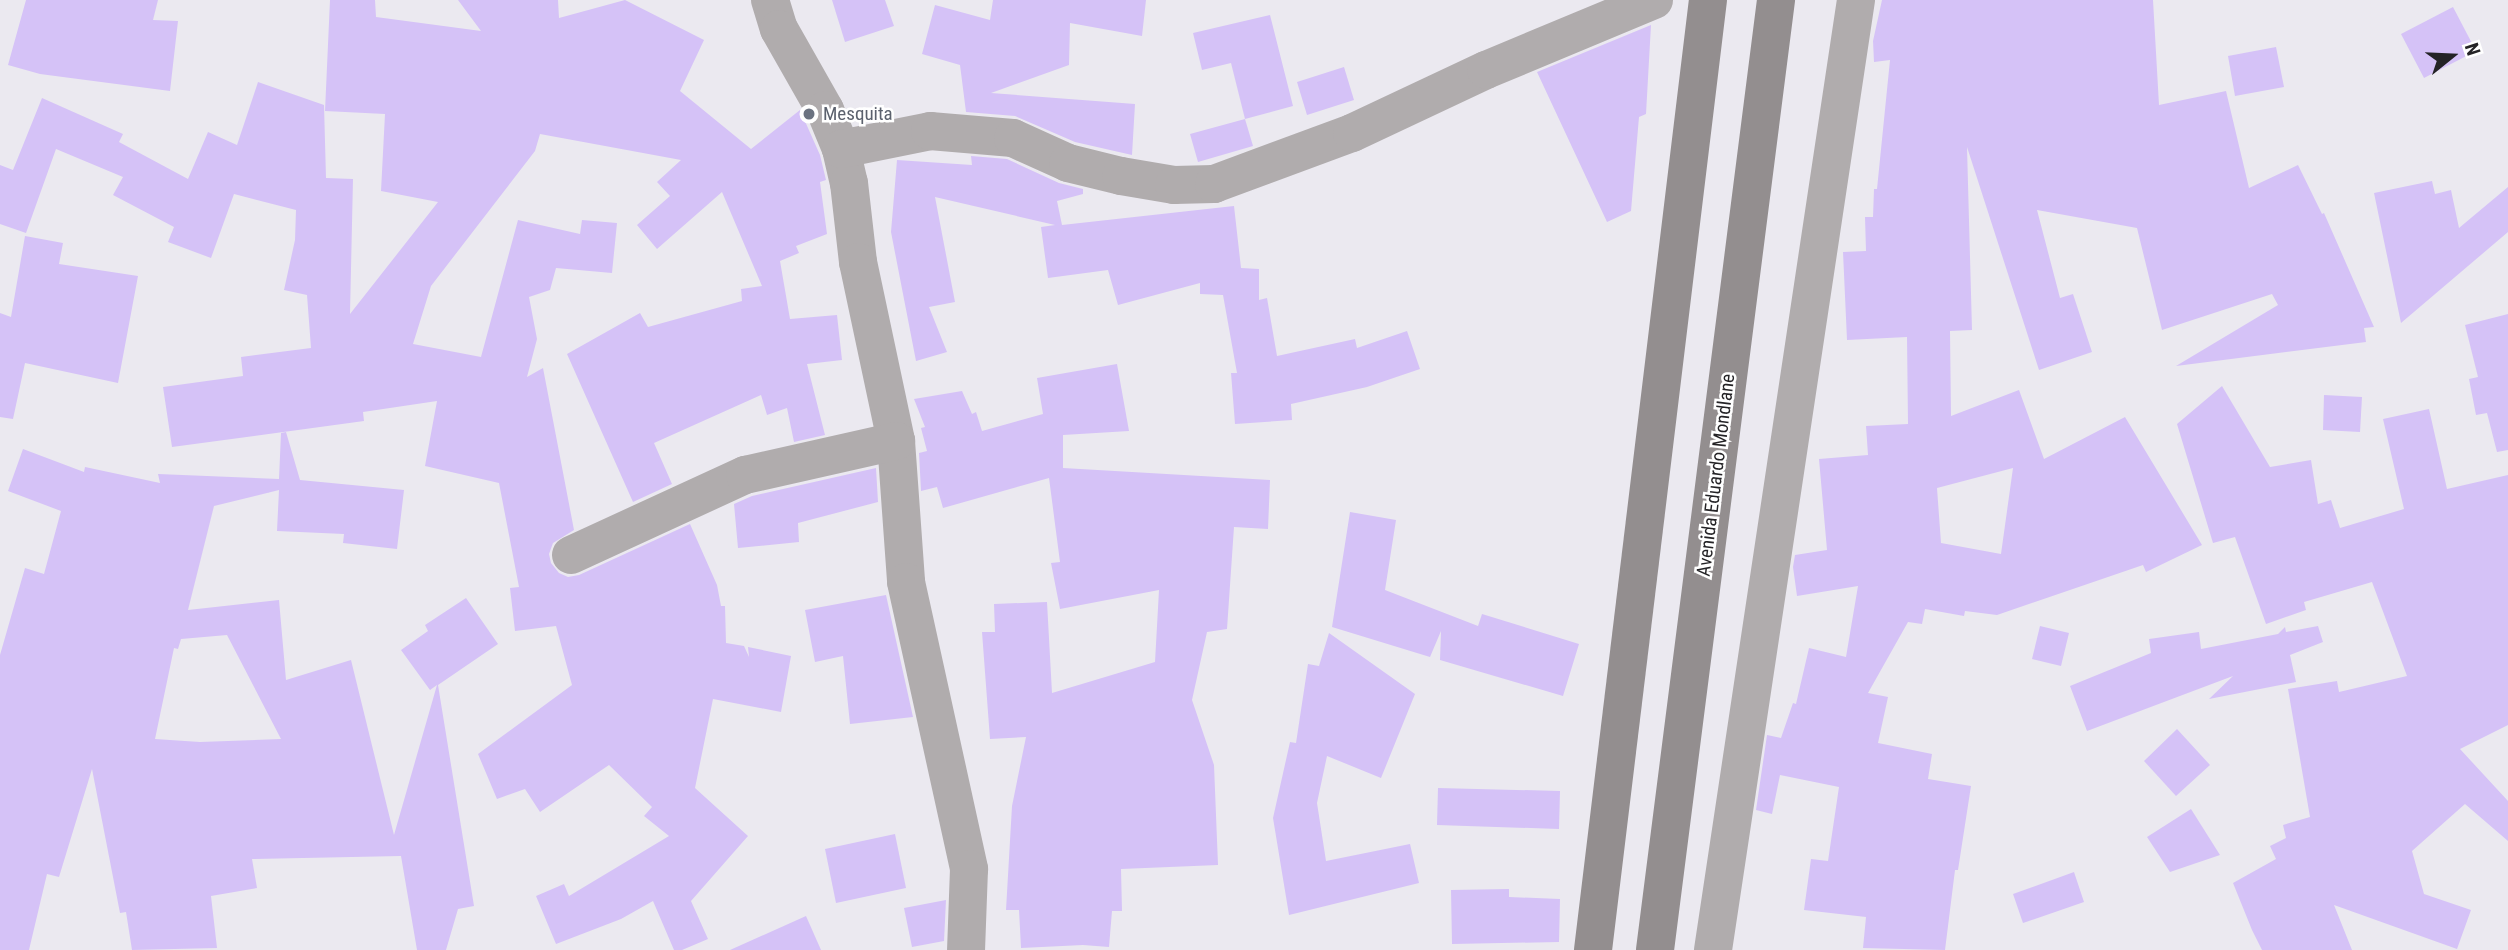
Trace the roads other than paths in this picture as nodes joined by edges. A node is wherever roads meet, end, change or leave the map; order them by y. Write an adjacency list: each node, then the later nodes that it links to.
1 (770, 0): 6 (street)
2 (1654, 0): 6 (street)
3 (1707, 0): 10 (main road)
4 (1776, 0): 11 (main road, Avenida Eduardo Mondlane)
5 (1856, 0): 12 (street)
6 (841, 149): 7 (street)
7 (896, 441): 8 (street); 9 (street)
8 (571, 555)
9 (966, 950)
10 (1593, 950)
11 (1656, 950)
12 (1713, 950)

